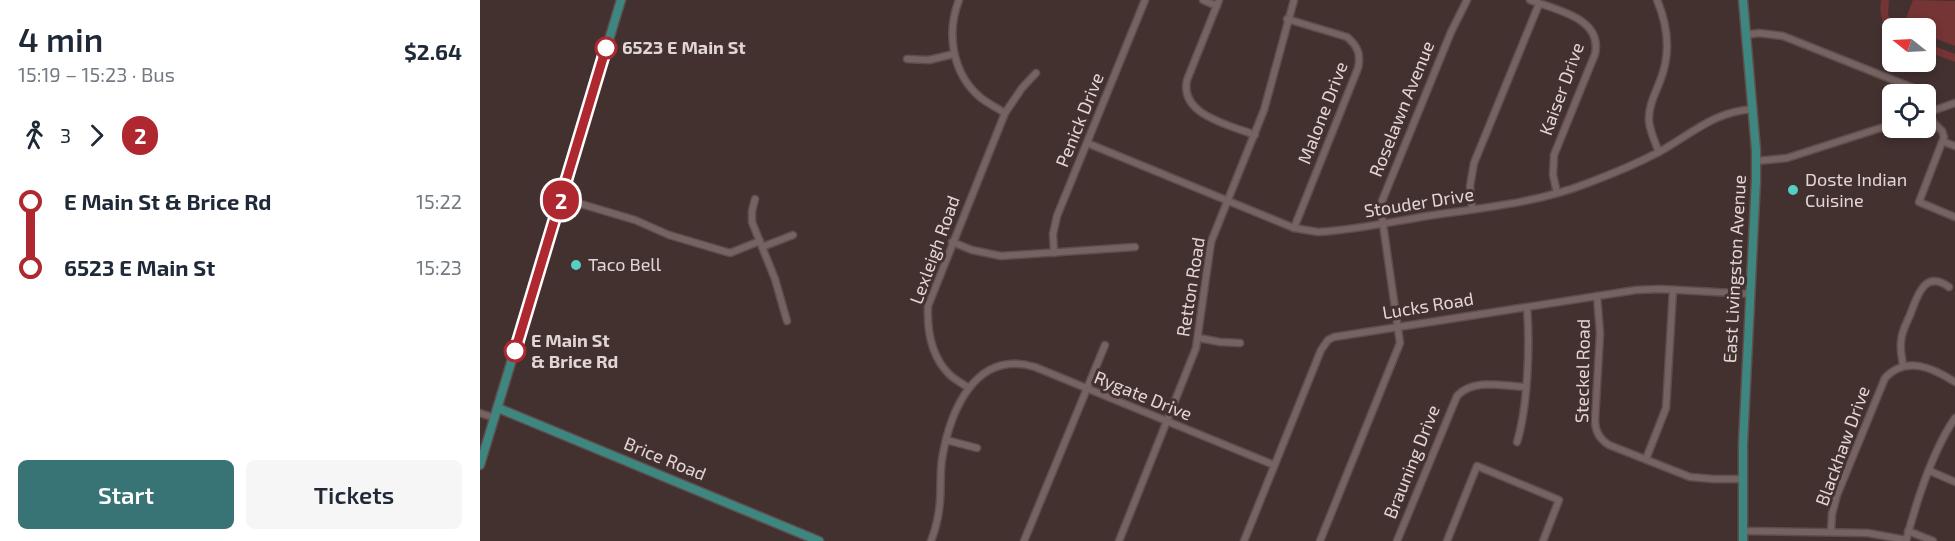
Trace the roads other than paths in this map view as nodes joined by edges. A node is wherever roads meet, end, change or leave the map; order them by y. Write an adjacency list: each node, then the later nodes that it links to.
1 (621, 0): 31 (main road)
2 (959, 0): 14 (street)
3 (1145, 0): 26 (street, Penick Drive)
4 (1203, 0): 10 (street)
5 (1294, 0): 12 (street, Retton Road)
6 (1467, 0): 36 (street, Roselawn Avenue)
7 (1530, 0): 11 (street, Kaiser Drive)
8 (1657, 0): 28 (street)
9 (1743, 0): 13 (main road, East Livingston Avenue)
10 (1218, 3): 24 (street)
11 (1539, 4): 30 (street, Kaiser Drive); 34 (street)
12 (1287, 19): 24 (street, Retton Road); 37 (street, Malone Drive)
13 (1745, 35): 17 (street); 19 (main road, East Livingston Avenue)
14 (954, 54): 15 (street); 21 (street)
15 (908, 59)
16 (1036, 73): 21 (street, Lexleigh Road)
17 (1903, 84)
18 (1955, 103): 20 (street)
19 (1753, 109): 28 (street, Stouder Drive); 29 (main road, East Livingston Avenue)
20 (1936, 109)
21 (1005, 113): 39 (street, Lexleigh Road)
22 (1936, 125): 25 (street)
23 (1882, 128): 29 (street)
24 (1255, 135): 33 (street, Retton Road)
25 (1944, 141): 27 (street); 35 (street)
26 (1086, 143): 33 (street, Stouder Drive); 42 (street, Penick Drive)
27 (1955, 146)
28 (1659, 152): 30 (street, Stouder Drive)
29 (1756, 161): 45 (main road, East Livingston Avenue)
30 (1557, 193): 34 (street, Stouder Drive)
31 (561, 198): 40 (street); 58 (main road)
32 (755, 199): 40 (street)
33 (1228, 201): 37 (street, Stouder Drive); 50 (street, Retton Road)
34 (1472, 209): 36 (street, Stouder Drive)
35 (1955, 217)
36 (1383, 223): 37 (street, Stouder Drive); 49 (street, Roselawn Avenue)
37 (1294, 228)
38 (793, 235): 40 (street)
39 (952, 242): 42 (street); 56 (street, Lexleigh Road)
40 (761, 244): 48 (street)
41 (1135, 247): 42 (street)
42 (1054, 253)
43 (1950, 287): 53 (street)
44 (1673, 290): 45 (street, Lucks Road); 46 (street, Lucks Road); 66 (street)
45 (1751, 294): 70 (main road, East Livingston Avenue)
46 (1597, 296): 47 (street, Lucks Road); 66 (street, Steckel Road)
47 (1527, 307): 49 (street, Lucks Road); 55 (street)
48 (787, 321)
49 (1398, 326): 68 (street, Lucks Road); 80 (street, Roselawn Avenue)
50 (1199, 338): 51 (street); 62 (street, Retton Road)
51 (1240, 343)
52 (1105, 345): 57 (street)
53 (1903, 365): 54 (street); 74 (street, Blackhaw Drive)
54 (1955, 382)
55 (1525, 387): 64 (street); 81 (street, Brauning Drive)
56 (969, 388): 57 (street, Rygate Drive); 63 (street)
57 (1086, 388): 62 (street, Rygate Drive); 77 (street)
58 (498, 408): 60 (main road); 75 (main road, Brice Road)
59 (480, 413): 60 (street)
60 (495, 418): 67 (main road)
61 (1955, 418): 69 (street)
62 (1168, 422): 68 (street, Rygate Drive); 78 (street, Retton Road)
63 (946, 440): 65 (street); 76 (street)
64 (1517, 442)
65 (977, 448)
66 (1647, 459): 70 (street, Steckel Road)
67 (480, 465)
68 (1274, 465): 79 (street, Lucks Road)
69 (1930, 471): 71 (street); 73 (street)
70 (1743, 479): 72 (main road, East Livingston Avenue)
71 (1955, 482)
72 (1743, 531): 74 (street); 84 (main road, East Livingston Avenue)
73 (1908, 531): 85 (street); 86 (street)
74 (1831, 532): 85 (street)
75 (819, 541)
76 (931, 541)
77 (1024, 541)
78 (1119, 541)
79 (1244, 541)
80 (1320, 541)
81 (1397, 541)
82 (1447, 541): 83 (street)
83 (1543, 541)
84 (1743, 541)
85 (1906, 541)
86 (1933, 541)

